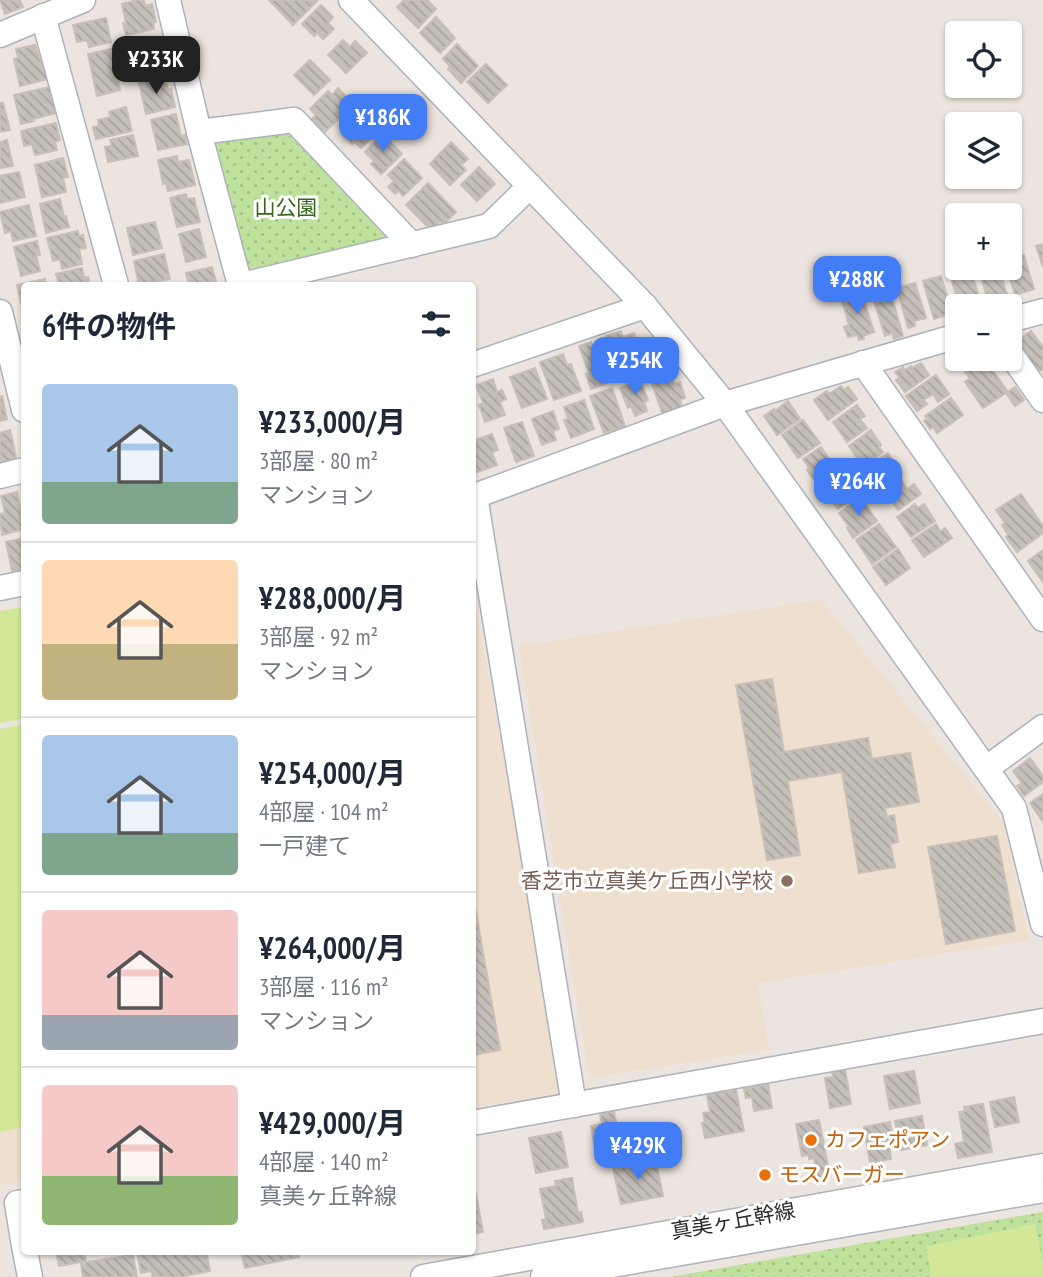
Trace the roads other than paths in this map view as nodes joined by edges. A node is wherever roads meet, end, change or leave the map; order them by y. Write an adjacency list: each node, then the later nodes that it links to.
1 (83, 0): 4 (street)
2 (168, 0): 6 (street)
3 (351, 0): 7 (street)
4 (43, 16): 5 (street); 9 (street)
5 (0, 35)
6 (199, 132): 8 (street); 10 (street)
7 (530, 186): 8 (street); 12 (street)
8 (412, 245): 11 (street)
9 (115, 282)
10 (240, 282)
11 (254, 282)
12 (645, 306): 18 (street); 22 (street)
13 (1043, 311): 15 (street)
14 (0, 312): 20 (street)
15 (1022, 317)
16 (945, 339): 17 (street)
17 (863, 363): 22 (street); 29 (street)
18 (476, 364)
19 (1022, 370): 21 (street)
20 (21, 398)
21 (1043, 400)
22 (725, 404): 25 (street); 31 (street)
23 (21, 471): 24 (street)
24 (0, 476)
25 (476, 495)
26 (476, 508): 34 (street)
27 (21, 584): 28 (street)
28 (0, 588)
29 (1043, 619)
30 (1043, 727): 31 (street)
31 (987, 768): 32 (street)
32 (1042, 909)
33 (1043, 1021): 34 (street)
34 (574, 1105): 35 (street)
35 (476, 1122)
36 (1043, 1166): 41 (street, 真美ヶ丘幹線)
37 (1043, 1190): 41 (street, 真美ヶ丘幹線)
38 (21, 1202): 39 (street)
39 (21, 1226)
40 (26, 1255): 42 (street)
41 (542, 1270): 43 (street, 真美ヶ丘幹線)
42 (30, 1277)
43 (423, 1277)

